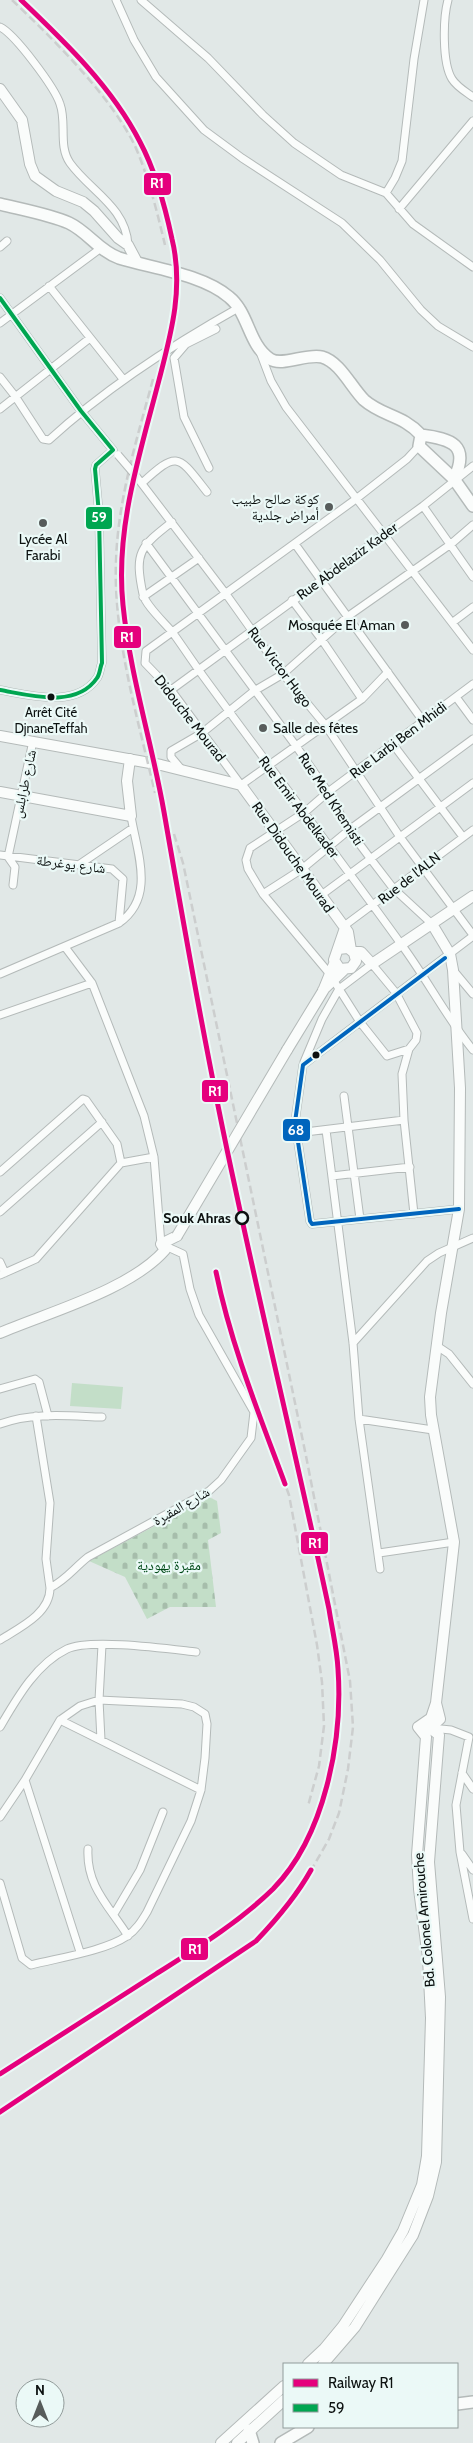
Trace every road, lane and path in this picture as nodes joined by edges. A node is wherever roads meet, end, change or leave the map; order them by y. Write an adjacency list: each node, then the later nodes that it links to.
1 (116, 0): 25 (street)
2 (141, 0): 9 (street)
3 (424, 0): 9 (street)
4 (448, 0): 7 (street)
5 (0, 27): 13 (street)
6 (0, 89): 13 (street)
7 (473, 98)
8 (473, 121): 11 (street)
9 (386, 193): 11 (street)
10 (0, 204): 15 (main road)
11 (399, 209): 17 (street)
12 (7, 241): 14 (street)
13 (128, 245): 16 (street)
14 (0, 246)
15 (101, 248): 16 (main road); 18 (street)
16 (137, 262): 20 (main road)
17 (473, 267)
18 (49, 286): 21 (street); 24 (street)
19 (0, 298): 21 (street, Rue Victor Hugo)
20 (240, 307): 26 (main road); 29 (street)
21 (11, 315): 22 (street); 27 (street, Rue Victor Hugo)
22 (0, 323)
23 (216, 330): 36 (street)
24 (90, 338): 27 (street); 29 (street)
25 (473, 347)
26 (259, 349): 33 (main road); 40 (street)
27 (51, 368): 30 (street); 32 (street, Rue Victor Hugo)
28 (0, 377): 30 (street)
29 (123, 379): 32 (street)
30 (15, 396): 31 (street); 32 (street)
31 (0, 409)
32 (81, 411): 34 (street, Rue Victor Hugo)
33 (420, 441): 37 (main road); 37 (main road); 40 (street)
34 (115, 452): 38 (street, Rue Victor Hugo, bridge); 70 (street)
35 (473, 466): 37 (street, Rue Abdelaziz Kader)
36 (209, 468)
37 (454, 479): 41 (street, Rue Abdelaziz Kader); 42 (main road)
38 (142, 483): 39 (street); 43 (street, Rue Victor Hugo)
39 (207, 492)
40 (356, 499): 45 (street); 47 (street)
41 (423, 506): 45 (street, Rue Abdelaziz Kader); 48 (street)
42 (473, 506)
43 (172, 522): 46 (street); 49 (street, Rue Victor Hugo)
44 (473, 525): 48 (street)
45 (384, 534): 50 (street); 53 (street, Rue Abdelaziz Kader)
46 (146, 543): 52 (street, Rue Med Khemisti); 55 (street)
47 (295, 544): 53 (street); 54 (street)
48 (451, 544): 50 (street); 51 (street)
49 (199, 558): 52 (street); 54 (street, Rue Victor Hugo)
50 (413, 571): 59 (street); 60 (street)
51 (473, 577)
52 (172, 578): 55 (street); 58 (street, Rue Med Khemisti)
53 (320, 580): 56 (street, Rue Abdelaziz Kader); 59 (street)
54 (226, 594): 58 (street); 62 (street, Rue Victor Hugo)
55 (143, 597): 61 (street, Rue Emir Abdelkader)
56 (292, 600): 62 (street, Rue Abdelaziz Kader); 63 (street)
57 (473, 607): 60 (street)
58 (199, 613): 61 (street); 64 (street, Rue Med Khemisti)
59 (347, 617): 63 (street); 67 (street)
60 (453, 622): 65 (street)
61 (172, 632): 66 (street, Rue Emir Abdelkader); 71 (street, Didouche Mourad)
62 (252, 632): 64 (street, Rue Abdelaziz Kader); 68 (street, Rue Victor Hugo)
63 (322, 640): 68 (street); 74 (street)
64 (226, 649): 66 (street, Rue Abdelaziz Kader); 72 (street, Rue Med Khemisti)
65 (473, 650)
66 (198, 670): 71 (street, Rue Abdelaziz Kader); 75 (street, Rue Emir Abdelkader)
67 (388, 672): 74 (street); 76 (street)
68 (282, 674): 72 (street); 78 (street, Rue Victor Hugo)
69 (473, 684): 73 (street, Rue Larbi Ben Mhidi)
70 (0, 690)
71 (171, 690): 79 (street, Didouche Mourad)
72 (254, 691): 75 (street); 84 (street, Rue Med Khemisti)
73 (456, 697): 76 (street, Rue Larbi Ben Mhidi); 77 (street)
74 (362, 699): 78 (street)
75 (229, 711): 79 (street); 86 (street, Rue Emir Abdelkader)
76 (423, 720): 83 (street, Rue Larbi Ben Mhidi)
77 (473, 720)
78 (326, 726): 84 (street); 88 (street, Rue Victor Hugo)
79 (202, 733): 87 (street); 91 (street, Didouche Mourad)
80 (0, 736): 82 (street)
81 (473, 739): 89 (street)
82 (33, 741): 85 (street); 94 (street, شارع طرابلس)
83 (392, 743): 88 (street, Rue Larbi Ben Mhidi); 89 (street)
84 (296, 746): 86 (street); 93 (street, Rue Med Khemisti)
85 (130, 759): 87 (street); 98 (street)
86 (268, 767): 91 (street); 97 (street, Rue Emir Abdelkader)
87 (182, 770): 91 (street)
88 (356, 771): 93 (street, Rue Larbi Ben Mhidi); 95 (street, Rue Victor Hugo)
89 (419, 779): 95 (street); 96 (street)
90 (473, 783): 96 (street)
91 (241, 785): 102 (street, Rue Didouche Mourad)
92 (0, 792): 94 (street)
93 (328, 792): 97 (street, Rue Larbi Ben Mhidi); 100 (street, Rue Med Khemisti)
94 (21, 797): 98 (street); 107 (street, شارع طرابلس)
95 (382, 807): 100 (street); 103 (street, Rue Victor Hugo)
96 (440, 807): 103 (street); 104 (street)
97 (305, 812): 102 (street, Rue Larbi Ben Mhidi); 105 (street, Rue Emir Abdelkader)
98 (131, 816): 99 (street)
99 (133, 828): 109 (street); 120 (street)
100 (349, 830): 105 (street); 108 (street, Rue Med Khemisti)
101 (473, 830): 104 (street, Rue de l'ALN)
102 (277, 832): 111 (street, Rue Didouche Mourad); 115 (street, Rue Larbi Ben Mhidi)
103 (400, 837): 108 (street); 110 (street, Rue Victor Hugo)
104 (463, 837): 110 (street, Rue de l'ALN)
105 (329, 846): 111 (street); 112 (street, Rue Emir Abdelkader)
106 (0, 855): 107 (street, شارع يوغرطة)
107 (8, 856): 109 (street, شارع يوغرطة); 113 (street, شارع طرابلس)
108 (370, 858): 112 (street); 114 (street, Rue Med Khemisti)
109 (80, 864): 120 (street, شارع يوغرطة)
110 (422, 867): 114 (street, Rue de l'ALN); 119 (street, Rue Victor Hugo)
111 (302, 869): 115 (street); 116 (street, Rue Didouche Mourad)
112 (349, 874): 116 (street); 118 (street, Rue Emir Abdelkader)
113 (13, 884)
114 (393, 888): 118 (street, Rue de l'ALN); 121 (street, Rue Med Khemisti)
115 (263, 894): 135 (street)
116 (320, 896): 122 (street, Rue Didouche Mourad)
117 (473, 896): 119 (street)
118 (373, 906): 122 (street, Rue de l'ALN); 124 (street, Rue Emir Abdelkader)
119 (455, 910): 121 (street); 123 (street, Rue Victor Hugo)
120 (119, 923): 125 (street)
121 (432, 924): 124 (street); 128 (street, Rue Med Khemisti)
122 (345, 927): 126 (street); 127 (street, Rue Didouche Mourad)
123 (473, 935): 128 (street)
124 (401, 943): 130 (street); 134 (street, Rue Emir Abdelkader)
125 (65, 946): 133 (street); 136 (street)
126 (338, 950): 127 (street); 129 (street)
127 (352, 951): 130 (street); 131 (street)
128 (450, 954): 132 (street); 134 (street)
129 (334, 964): 131 (street); 135 (street)
130 (372, 964): 135 (street); 137 (street)
131 (344, 970): 135 (street)
132 (453, 970): 138 (street); 141 (street)
133 (0, 974)
134 (423, 974): 137 (street); 141 (street, Rue Emir Abdelkader)
135 (334, 981): 140 (street); 144 (street); 163 (street, bridge)
136 (92, 983): 139 (street); 151 (street)
137 (396, 993): 140 (street); 142 (street)
138 (473, 994)
139 (0, 1015)
140 (360, 1022): 142 (street); 144 (street)
141 (456, 1030): 143 (street, Rue Emir Abdelkader); 157 (street)
142 (409, 1049): 146 (street)
143 (473, 1050)
144 (303, 1065): 150 (street)
145 (344, 1096): 148 (street)
146 (404, 1120): 148 (street); 153 (street)
147 (102, 1122): 152 (street); 154 (street); 158 (street)
148 (349, 1127): 149 (street); 155 (street)
149 (326, 1130): 150 (street); 156 (street)
150 (297, 1133): 161 (street)
151 (154, 1157): 152 (street); 163 (street)
152 (121, 1163): 166 (street)
153 (410, 1167): 155 (street); 159 (street)
154 (0, 1172)
155 (354, 1173): 156 (street); 160 (street)
156 (332, 1176): 161 (street)
157 (459, 1209): 159 (street); 164 (street)
158 (0, 1212)
159 (414, 1214): 160 (street)
160 (360, 1219): 161 (street)
161 (338, 1221): 168 (street)
162 (473, 1238): 164 (street)
163 (161, 1244): 167 (street); 181 (street, شارع المقبرة)
164 (452, 1248): 168 (street); 169 (street)
165 (0, 1262): 166 (street)
166 (3, 1274)
167 (0, 1333)
168 (353, 1343): 175 (street)
169 (437, 1346): 170 (street); 177 (street)
170 (473, 1384)
171 (0, 1390): 173 (street)
172 (36, 1416): 173 (street); 176 (street); 181 (street)
173 (48, 1416): 174 (street)
174 (102, 1417)
175 (359, 1419): 177 (street); 179 (street)
176 (0, 1424)
177 (433, 1430): 178 (street)
178 (454, 1542): 179 (street); 186 (street)
179 (379, 1552): 180 (street)
180 (380, 1569)
181 (50, 1588): 182 (street)
182 (0, 1640)
183 (102, 1645): 184 (street); 185 (street); 188 (street)
184 (196, 1652)
185 (99, 1700): 187 (street); 192 (street); 196 (street)
186 (436, 1703): 189 (street); 190 (street)
187 (60, 1720): 192 (street); 194 (street)
188 (0, 1727)
189 (418, 1727): 190 (street); 207 (street, Bd. Colonel Amirouche)
190 (430, 1728): 191 (street); 208 (street, Bd. Colonel Amirouche)
191 (471, 1734): 193 (street)
192 (101, 1740): 196 (street)
193 (462, 1773): 195 (street); 200 (street)
194 (25, 1780): 198 (street); 206 (street)
195 (473, 1789)
196 (201, 1790): 205 (street)
197 (163, 1812): 203 (street)
198 (0, 1817)
199 (88, 1849): 203 (street)
200 (460, 1852): 201 (street); 204 (street)
201 (473, 1870)
202 (0, 1883): 206 (street)
203 (114, 1914): 205 (street)
204 (473, 1920)
205 (128, 1936): 206 (street)
206 (80, 1952)
207 (309, 2363)
208 (325, 2363)
209 (283, 2387): 215 (street)
210 (283, 2401): 214 (street)
211 (473, 2402): 212 (main road)
212 (458, 2404)
213 (306, 2428): 218 (main road)
214 (249, 2430): 216 (street); 217 (main road)
215 (221, 2443)
216 (238, 2443)
217 (253, 2443)
218 (280, 2443)

